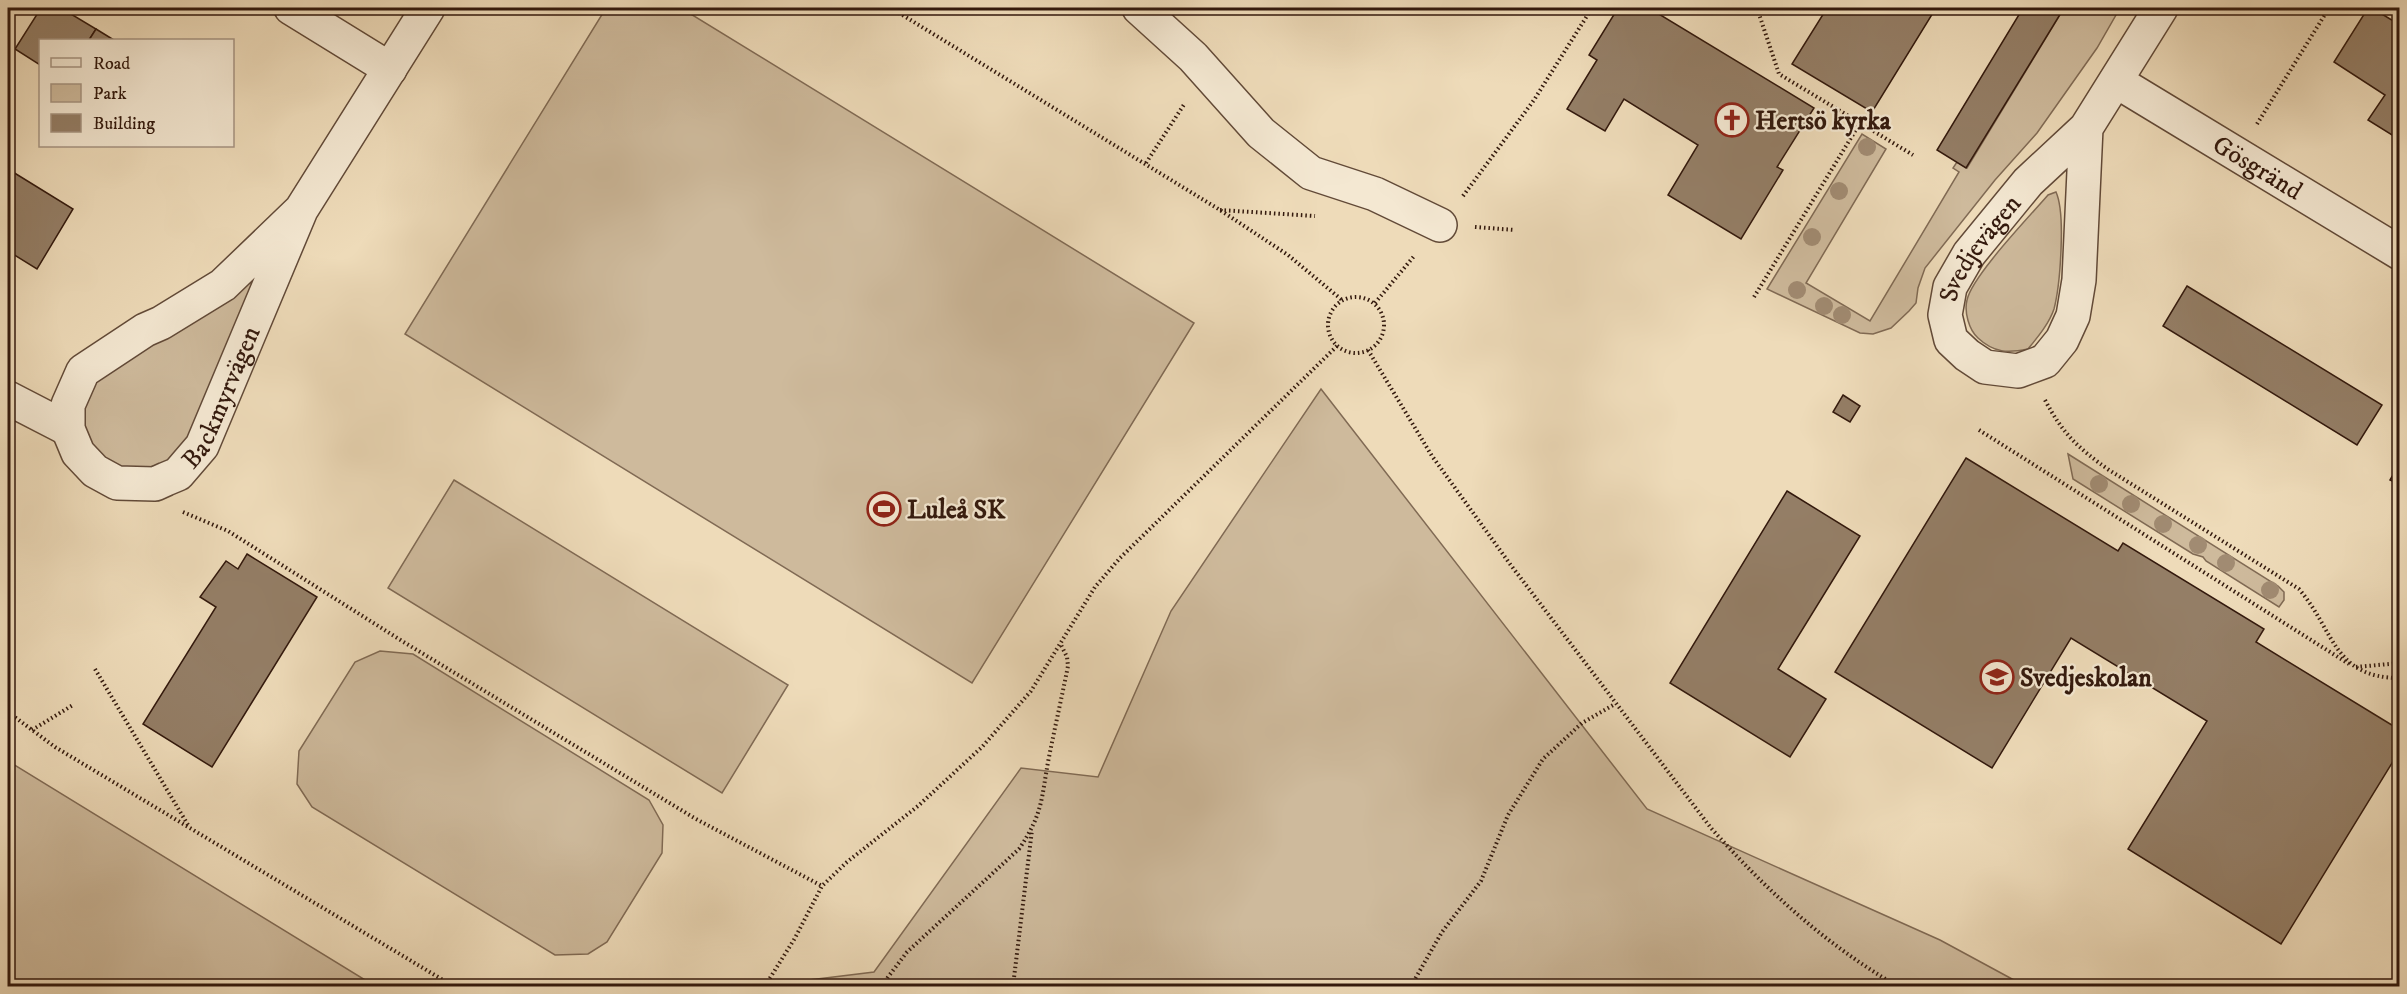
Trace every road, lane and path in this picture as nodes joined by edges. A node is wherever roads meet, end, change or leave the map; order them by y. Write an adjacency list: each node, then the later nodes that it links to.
1 (291, 8): 9 (street)
2 (428, 8): 9 (street, Backmyrvägen)
3 (891, 8): 16 (path)
4 (1139, 8): 10 (street)
5 (1592, 8): 18 (path)
6 (1757, 8): 12 (path)
7 (2161, 8): 11 (street, Svedjevägen)
8 (2329, 8): 15 (path)
9 (390, 69): 17 (street, Backmyrvägen)
10 (1206, 71): 16 (path); 18 (street)
11 (2116, 81): 13 (street, Svedjevägen); 15 (street, Gösgränd)
12 (1860, 123): 14 (path); 20 (path)
13 (2086, 128): 25 (street, Svedjevägen); 25 (street, Svedjevägen)
14 (1913, 155)
15 (2238, 155): 19 (street, Gösgränd)
16 (1146, 163): 21 (path)
17 (301, 210): 27 (street, Backmyrvägen); 27 (street, Backmyrvägen)
18 (1440, 225): 22 (path)
19 (2400, 253)
20 (1754, 297)
21 (1342, 300): 22 (path); 23 (path)
22 (1375, 303): 24 (path)
23 (1337, 346): 24 (path); 30 (path)
24 (1368, 350): 35 (path)
25 (2045, 361): 32 (path)
26 (8, 398): 27 (street)
27 (68, 429)
28 (1979, 430): 32 (path)
29 (177, 510): 41 (path)
30 (1061, 644): 40 (path); 41 (path)
31 (2400, 663): 32 (path)
32 (2353, 667): 34 (path)
33 (95, 669): 39 (path)
34 (2400, 678)
35 (1615, 704): 46 (path); 47 (path)
36 (73, 705): 38 (path)
37 (8, 712): 38 (path)
38 (32, 729): 39 (path)
39 (189, 826): 42 (path)
40 (1032, 830): 44 (path); 45 (path)
41 (822, 886): 43 (path)
42 (453, 987)
43 (765, 987)
44 (883, 987)
45 (1013, 987)
46 (1411, 987)
47 (1897, 987)

